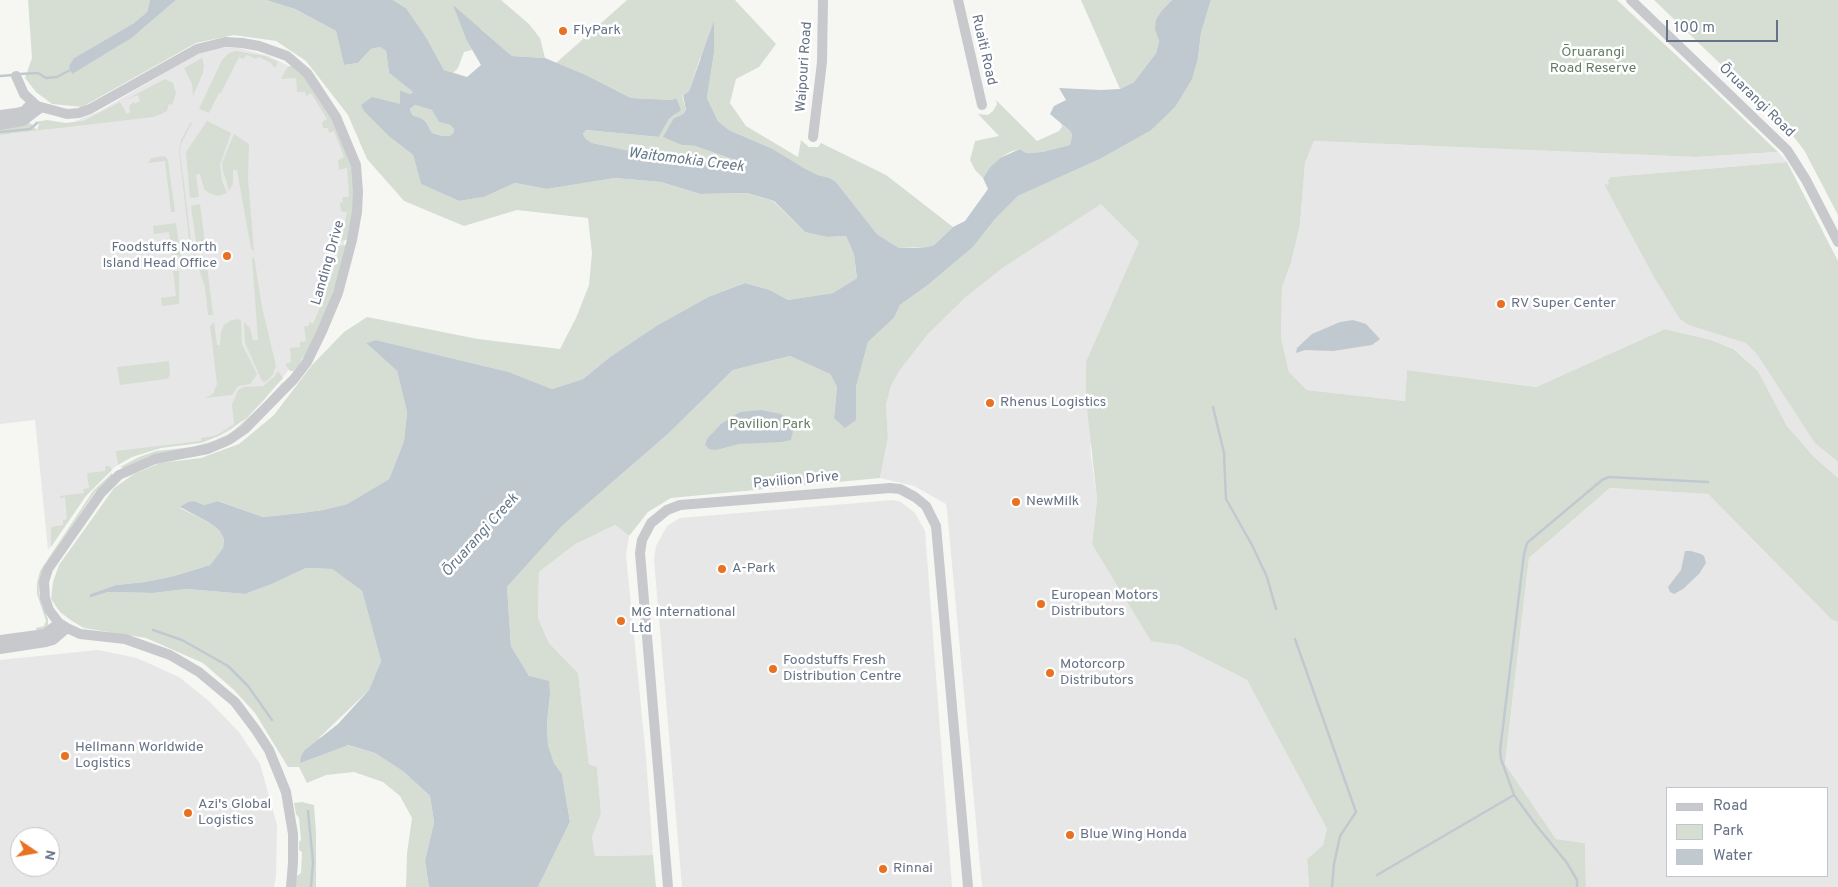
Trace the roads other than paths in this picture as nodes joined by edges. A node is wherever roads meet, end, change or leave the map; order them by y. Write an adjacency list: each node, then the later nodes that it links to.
1 (823, 0): 9 (street, Waipouri Road)
2 (958, 0): 5 (street, Ruaiti Road)
3 (1631, 0): 10 (street, Ōruarangi Road)
4 (16, 76): 6 (street)
5 (982, 105)
6 (36, 106): 7 (street); 8 (street); 11 (street, Landing Drive)
7 (0, 115)
8 (0, 125)
9 (814, 137)
10 (1838, 242)
11 (63, 626): 12 (street); 13 (street); 14 (street)
12 (0, 640)
13 (0, 649)
14 (291, 887)
15 (668, 887): 16 (street, Pavilion Drive)
16 (968, 887)

